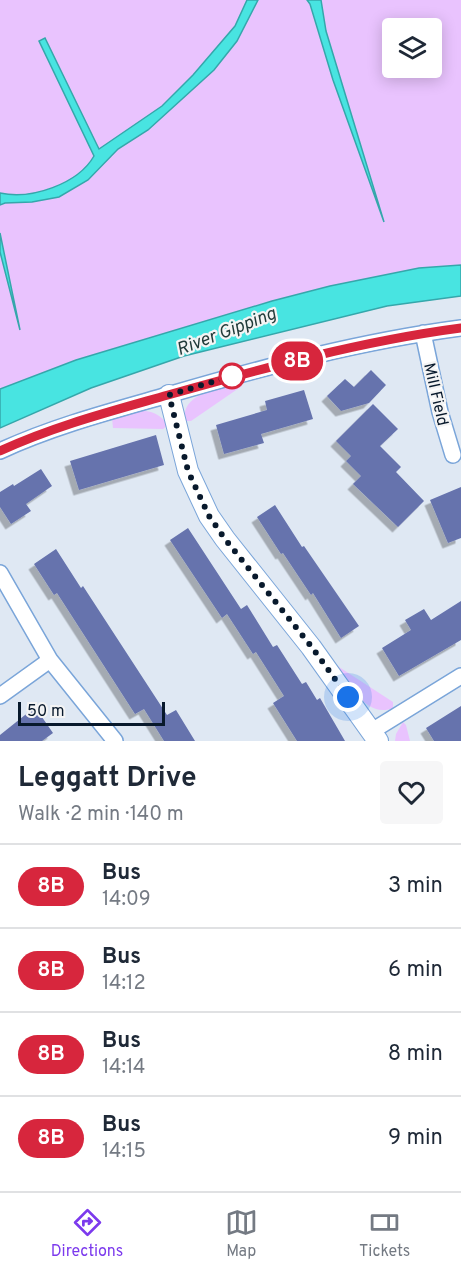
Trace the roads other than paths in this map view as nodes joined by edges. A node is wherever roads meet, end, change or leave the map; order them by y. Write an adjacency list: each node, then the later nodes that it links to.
1 (461, 328): 2 (street)
2 (423, 333): 3 (street); 5 (street, Mill Field)
3 (169, 395): 4 (street); 10 (street)
4 (0, 451)
5 (453, 455)
6 (0, 573): 7 (street)
7 (50, 660): 9 (street); 11 (street)
8 (461, 676): 10 (street)
9 (0, 696)
10 (375, 736)
11 (115, 741)

